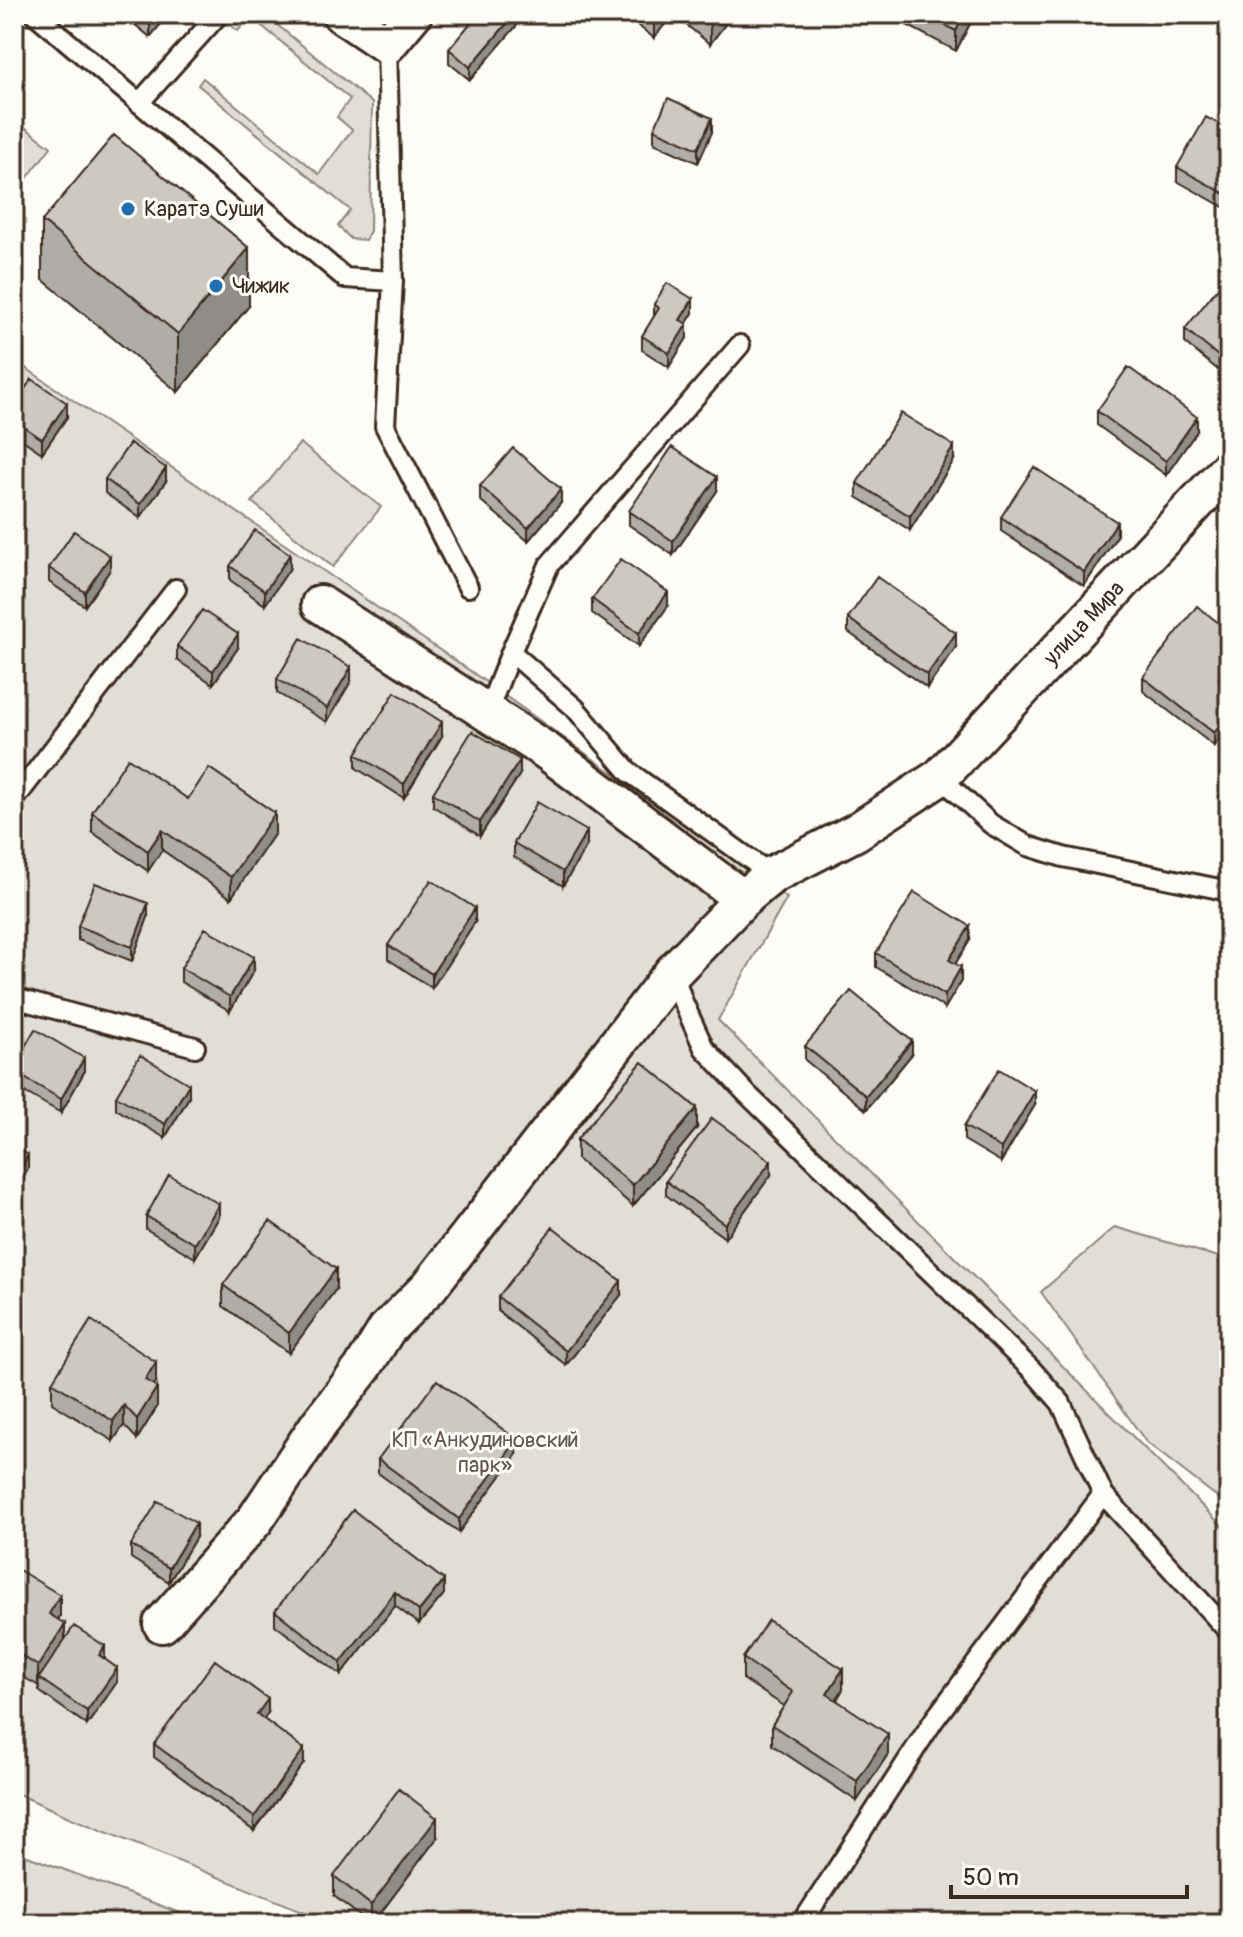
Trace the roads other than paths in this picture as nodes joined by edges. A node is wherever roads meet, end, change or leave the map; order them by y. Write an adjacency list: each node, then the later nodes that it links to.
1 (35, 14): 6 (lane)
2 (219, 14): 6 (lane)
3 (341, 14): 5 (street)
4 (413, 14): 5 (street)
5 (387, 45): 7 (lane)
6 (139, 103): 7 (lane)
7 (393, 281): 10 (lane)
8 (740, 345): 13 (lane)
9 (1229, 468): 15 (street, улица Мира)
10 (468, 587)
11 (176, 589): 16 (lane)
12 (320, 604): 14 (street)
13 (511, 652): 14 (lane); 17 (lane)
14 (487, 713): 19 (street)
15 (940, 777): 17 (street, улица Мира); 18 (lane)
16 (14, 800)
17 (772, 875): 19 (street, улица Мира)
18 (1229, 891)
19 (743, 899): 20 (street, улица Мира)
20 (673, 972): 23 (lane); 24 (street, улица Мира)
21 (14, 998): 22 (lane)
22 (195, 1047)
23 (1103, 1494): 25 (lane); 26 (lane)
24 (162, 1624)
25 (1229, 1632)
26 (802, 1923)

